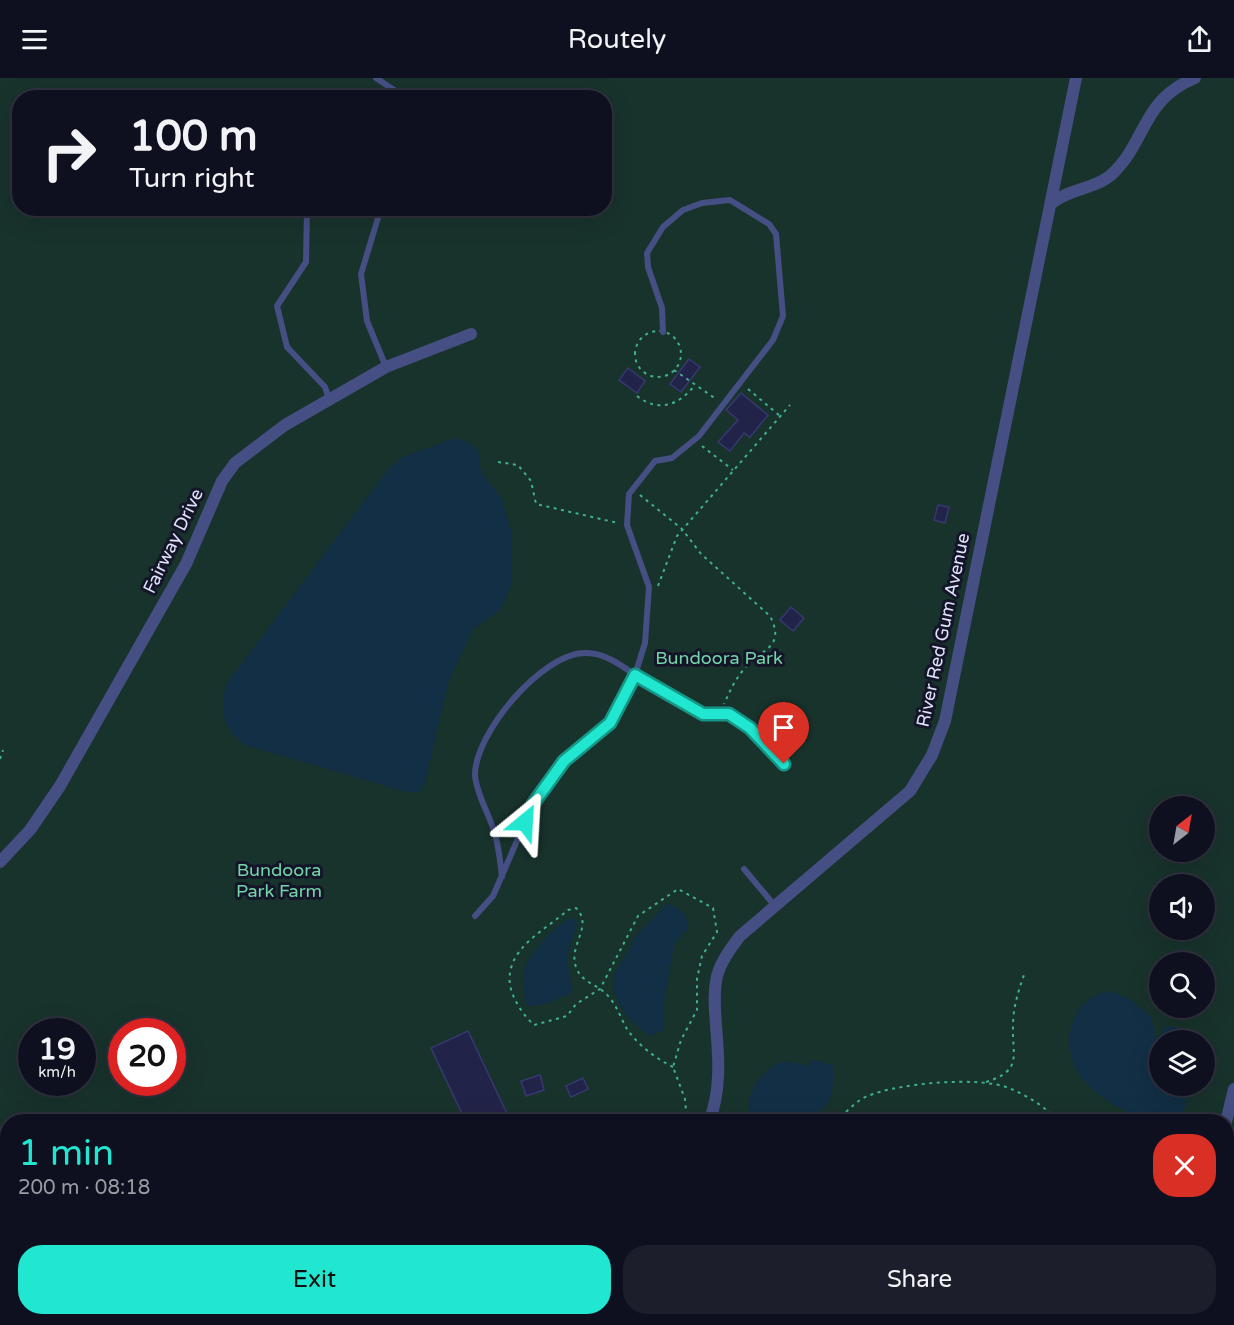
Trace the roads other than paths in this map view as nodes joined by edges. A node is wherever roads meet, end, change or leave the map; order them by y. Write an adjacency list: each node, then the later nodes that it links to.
1 (376, 78): 4 (lane)
2 (1076, 78): 5 (street, River Red Gum Avenue)
3 (1195, 78): 5 (street)
4 (394, 90)
5 (1052, 203): 17 (street, River Red Gum Avenue)
6 (307, 216): 11 (lane)
7 (378, 216): 10 (lane)
8 (663, 332): 12 (lane)
9 (471, 334): 10 (street, Fairway Drive)
10 (386, 367): 11 (street, Fairway Drive)
11 (328, 399): 14 (street, Fairway Drive)
12 (635, 675): 13 (lane); 16 (lane); 16 (lane)
13 (784, 764)
14 (0, 862)
15 (744, 869): 17 (lane)
16 (502, 876): 18 (lane)
17 (775, 906): 20 (street, River Red Gum Avenue)
18 (475, 916)
19 (1234, 1089): 21 (street)
20 (712, 1114)
21 (1228, 1114)

